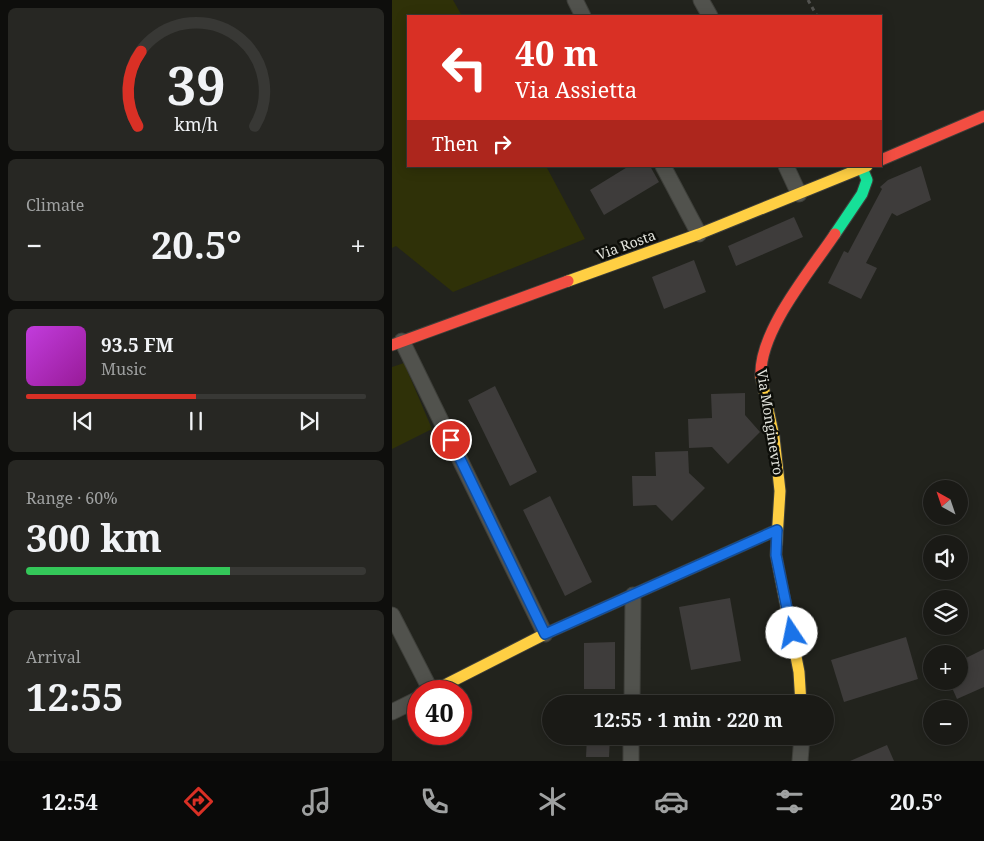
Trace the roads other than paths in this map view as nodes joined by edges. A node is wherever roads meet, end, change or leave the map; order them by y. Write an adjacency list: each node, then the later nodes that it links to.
1 (575, 0): 3 (street)
2 (701, 0): 4 (street)
3 (582, 15)
4 (709, 15)
5 (984, 116): 6 (street)
6 (882, 160)
7 (664, 167): 11 (street)
8 (786, 167): 10 (street)
9 (864, 167): 10 (street, Via Rosta); 13 (street, Via Monginevro)
10 (799, 194): 11 (street, Via Rosta)
11 (698, 234): 12 (street, Via Rosta)
12 (397, 343): 16 (street)
13 (777, 530): 14 (street); 20 (street, Via Monginevro)
14 (632, 595): 16 (street); 19 (street)
15 (392, 615): 17 (street)
16 (545, 634): 18 (street)
17 (426, 680)
18 (454, 680)
19 (632, 695)
20 (800, 695)
21 (407, 704): 22 (street)
22 (392, 712)
23 (631, 745): 25 (street)
24 (801, 745): 26 (street)
25 (631, 761)
26 (800, 761)

